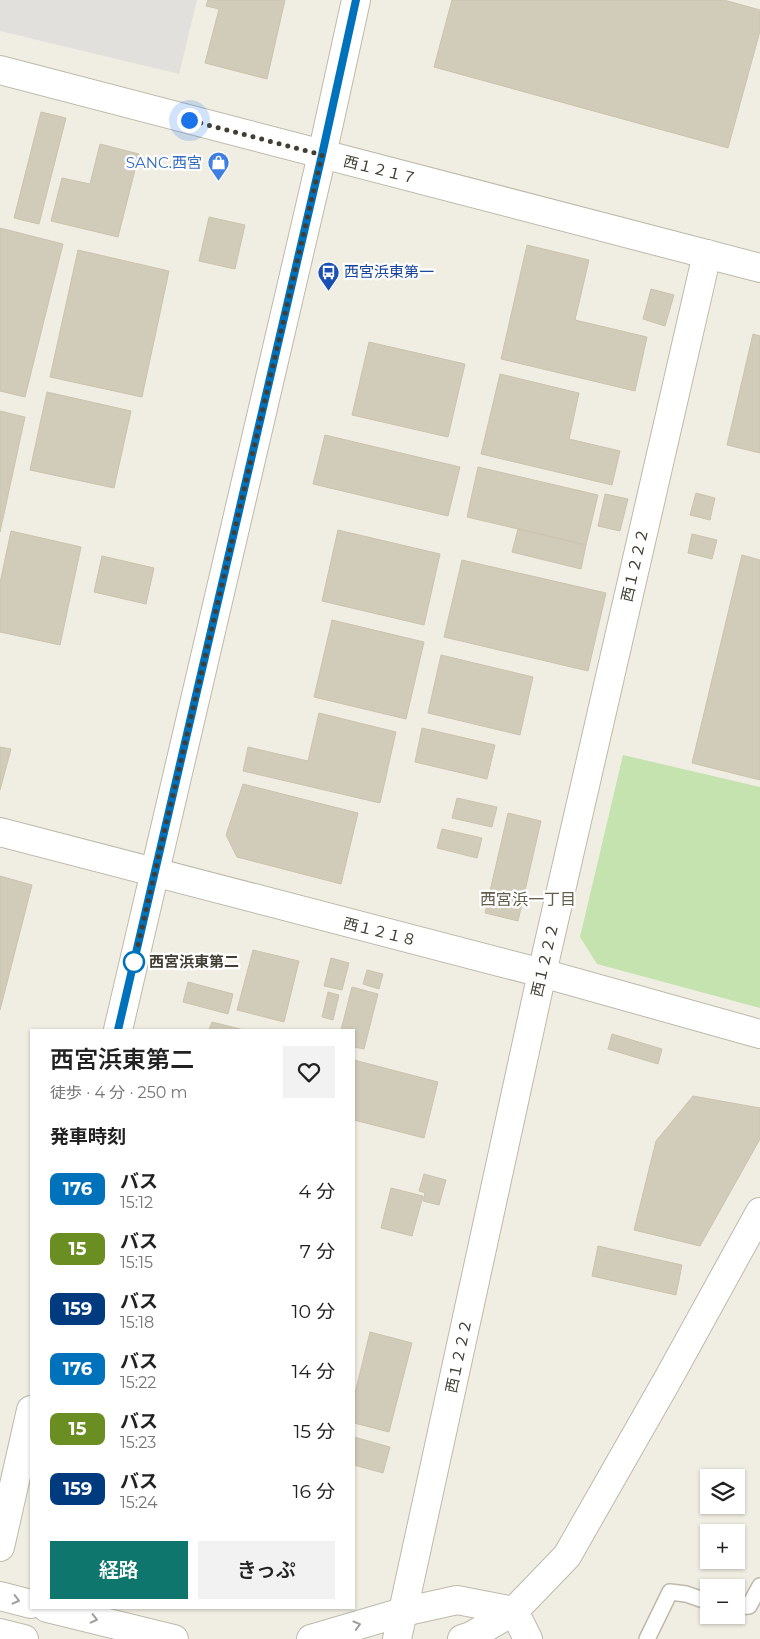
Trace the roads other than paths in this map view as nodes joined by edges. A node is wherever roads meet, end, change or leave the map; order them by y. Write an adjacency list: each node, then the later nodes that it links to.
1 (356, 0): 3 (street)
2 (0, 70): 3 (street, 西１２１７)
3 (322, 155): 4 (street, 西１２１７); 7 (street)
4 (707, 254): 5 (street, 西１２１７); 8 (street, 西１２２２)
5 (760, 268)
6 (0, 832): 7 (street, 西１２１８)
7 (154, 873): 8 (street, 西１２１８); 9 (street)
8 (542, 973): 10 (street, 西１２１８); 21 (street, 西１２２２)
9 (118, 1029)
10 (760, 1034)
11 (760, 1212): 20 (street)
12 (30, 1414): 13 (street)
13 (0, 1547)
14 (760, 1586): 18 (lane)
15 (0, 1596): 17 (street, one-way to 17)
16 (700, 1599): 29 (lane)
17 (30, 1604)
18 (745, 1606)
19 (51, 1609): 24 (street, one-way to 24)
20 (514, 1611): 21 (street); 27 (street); 28 (street)
21 (403, 1612): 25 (street, one-way to 21); 26 (street, 西１２２２)
22 (0, 1633): 23 (street)
23 (24, 1639)
24 (174, 1639)
25 (310, 1639)
26 (397, 1639)
27 (462, 1639)
28 (528, 1639)
29 (647, 1639)

